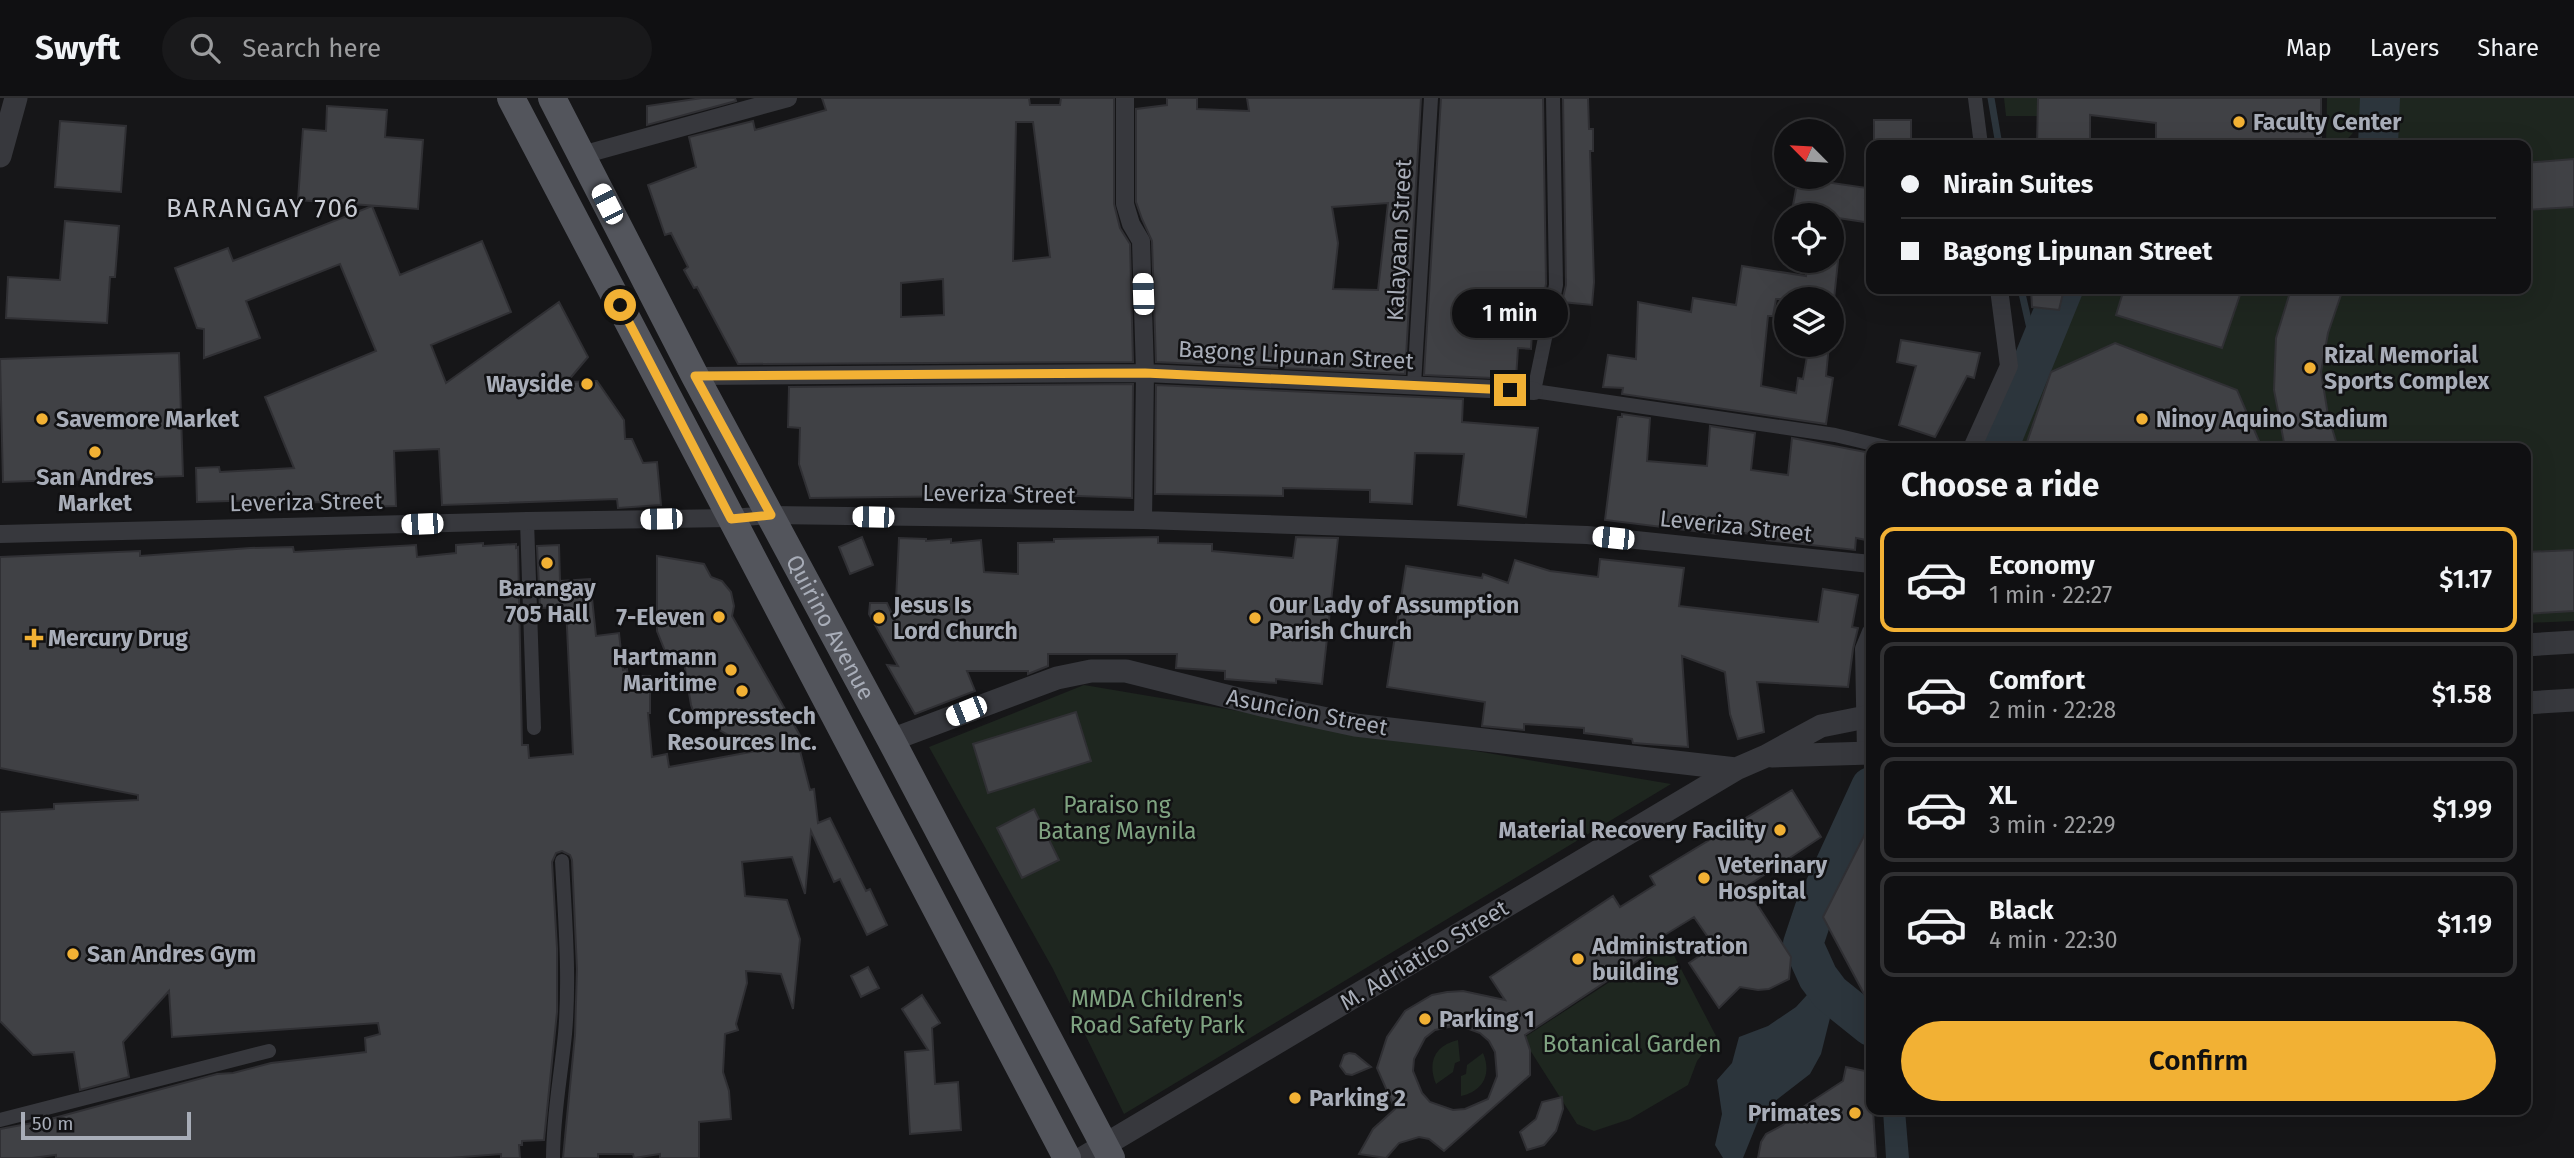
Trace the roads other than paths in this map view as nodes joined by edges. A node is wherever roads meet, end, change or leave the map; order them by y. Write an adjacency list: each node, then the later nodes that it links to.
1 (16, 98): 10 (street)
2 (511, 98): 20 (main road, Quirino Avenue)
3 (552, 98): 11 (main road, Quirino Avenue)
4 (788, 98): 11 (street)
5 (1125, 98): 13 (street)
6 (1431, 98): 15 (street, Kalayaan Street)
7 (1553, 98): 16 (street)
8 (1975, 98): 9 (street)
9 (1980, 140)
10 (0, 156)
11 (582, 156): 14 (main road, Quirino Avenue)
12 (2000, 294): 18 (street)
13 (1145, 373): 14 (street, Bagong Lipunan Street); 15 (street, Bagong Lipunan Street); 21 (street)
14 (695, 376): 19 (main road, Quirino Avenue)
15 (1413, 385): 16 (street, Bagong Lipunan Street)
16 (1534, 391): 17 (street, Bagong Lipunan Street)
17 (1869, 443)
18 (1974, 443)
19 (771, 515): 20 (street, Leveriza Street); 21 (street, Leveriza Street); 33 (main road, Quirino Avenue)
20 (731, 519): 22 (street, Leveriza Street); 42 (main road, Quirino Avenue)
21 (1143, 520): 24 (street, Leveriza Street)
22 (527, 521): 23 (street, Leveriza Street); 32 (street)
23 (0, 534)
24 (1866, 564)
25 (2574, 642): 27 (street)
26 (1866, 644): 28 (street)
27 (2531, 645)
28 (1866, 683)
29 (2574, 700): 30 (street)
30 (2531, 704)
31 (1866, 717): 35 (street, M. Adriatico Street)
32 (534, 728)
33 (891, 740): 36 (street, Asuncion Street); 40 (main road, Quirino Avenue)
34 (1866, 753): 35 (street, M. Adriatico Street)
35 (1766, 756): 36 (street, M. Adriatico Street)
36 (1736, 769): 40 (street, M. Adriatico Street)
37 (562, 861): 41 (street)
38 (269, 1051): 39 (street)
39 (0, 1120)
40 (1096, 1155)
41 (553, 1158)
42 (1067, 1158)

